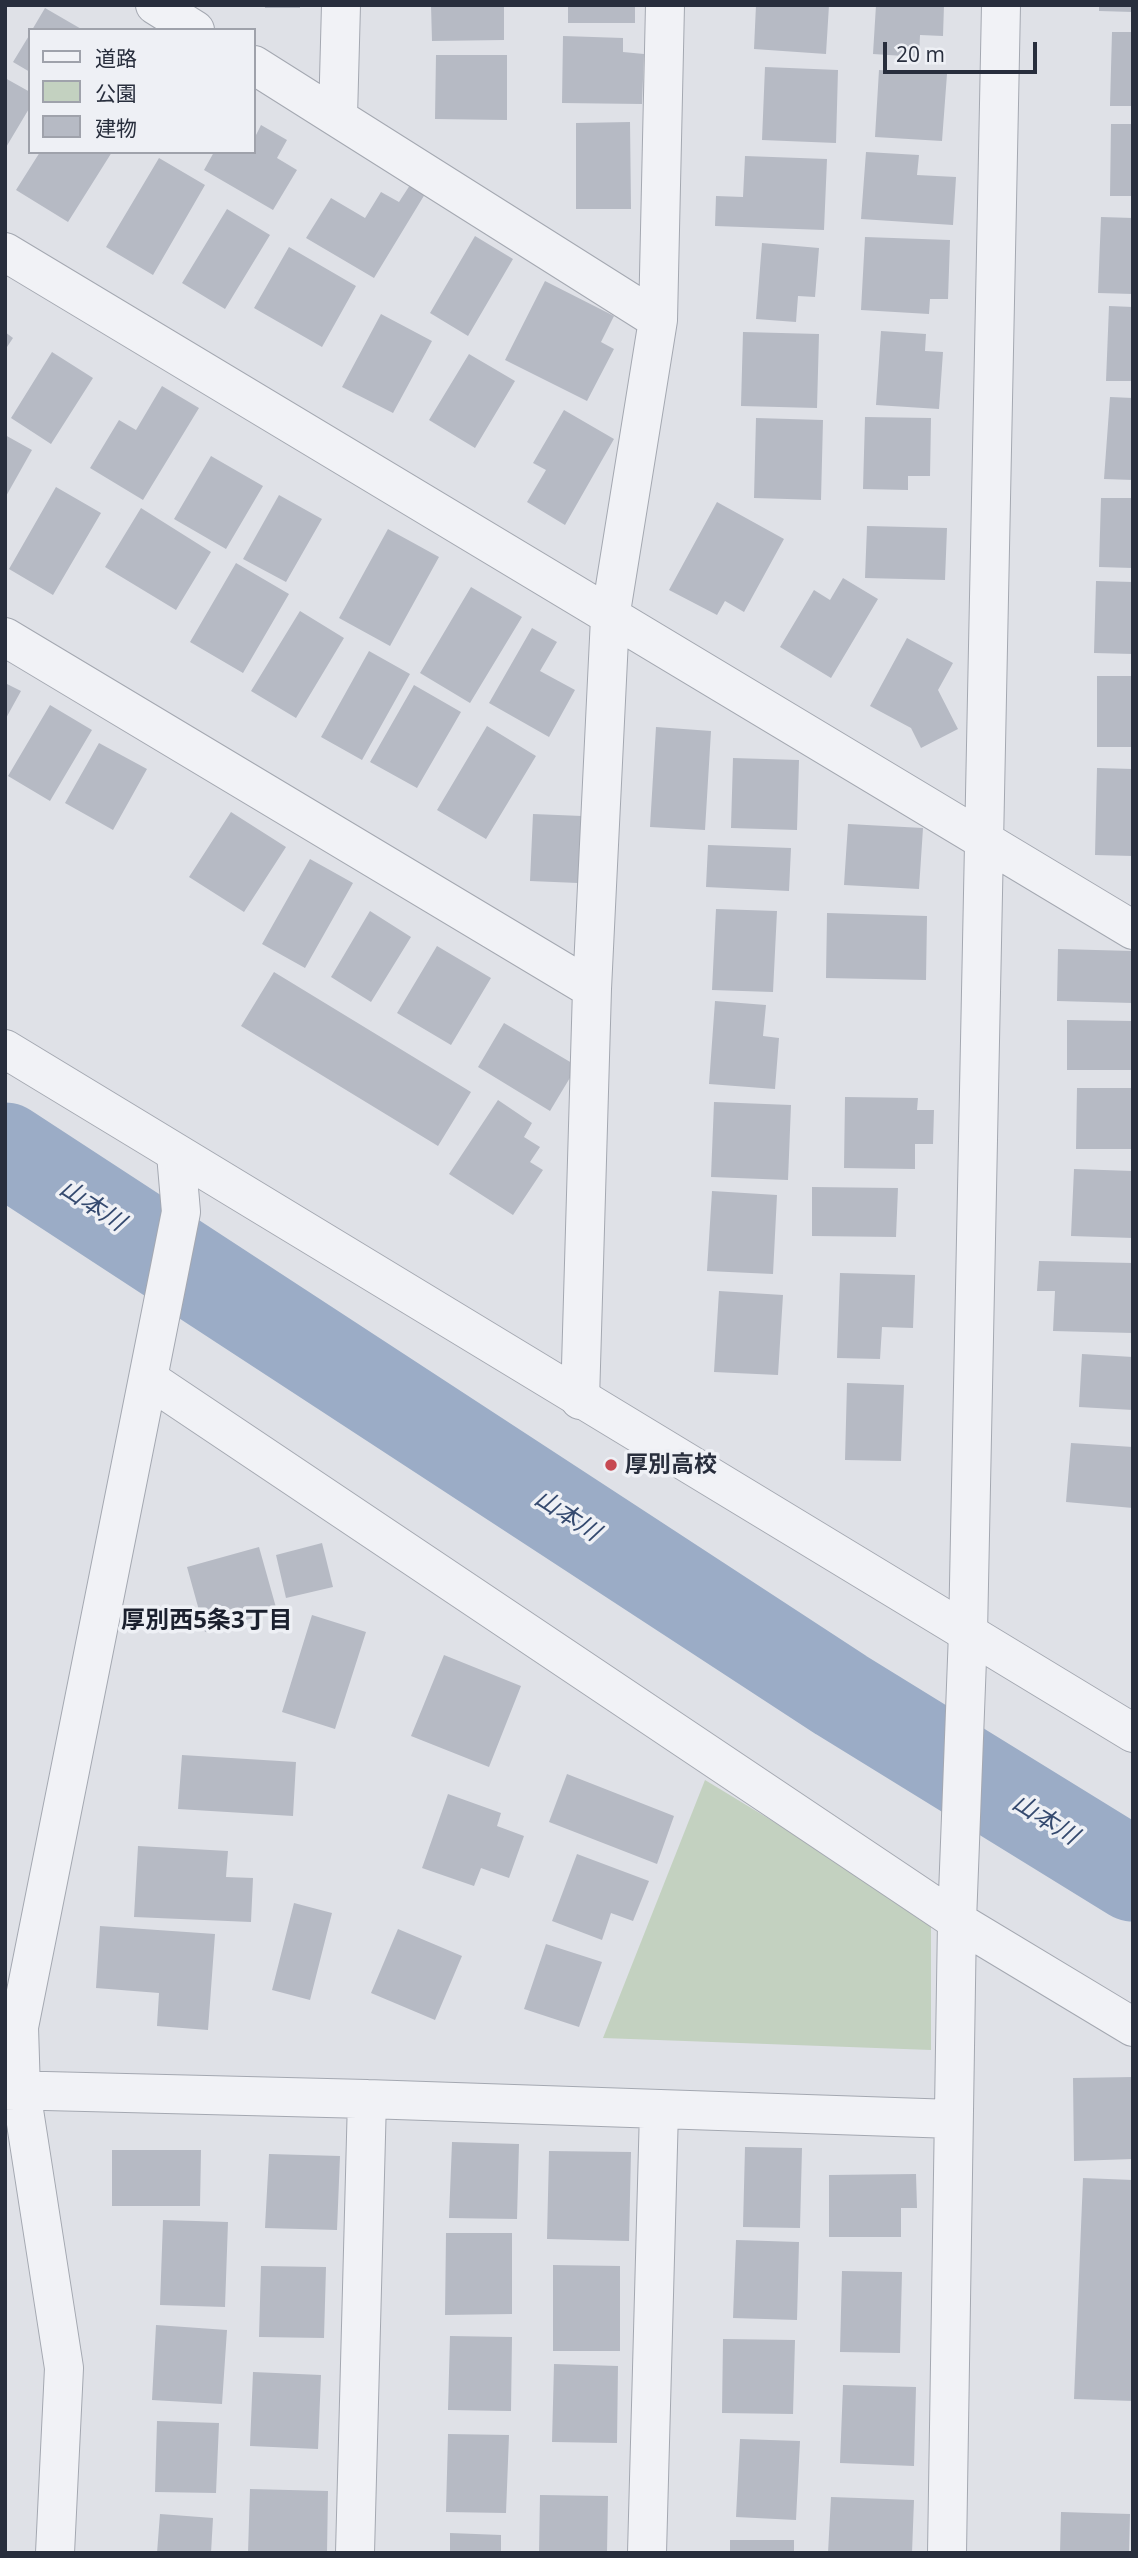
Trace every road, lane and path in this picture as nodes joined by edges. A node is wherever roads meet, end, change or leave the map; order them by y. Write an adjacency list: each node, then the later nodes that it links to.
1 (155, 5): 5 (street)
2 (341, 5): 7 (street)
3 (665, 5): 9 (street)
4 (1001, 5): 12 (street)
5 (192, 28)
6 (256, 66): 7 (street)
7 (338, 117): 9 (street)
8 (5, 251): 10 (street)
9 (658, 320): 10 (street)
10 (610, 618): 12 (street); 14 (street)
11 (5, 637): 14 (street)
12 (984, 842): 13 (street); 19 (street)
13 (1133, 930)
14 (592, 989): 18 (street)
15 (5, 1049): 16 (street)
16 (176, 1154): 17 (street); 18 (street)
17 (150, 1380): 21 (street); 23 (street)
18 (580, 1400): 19 (street)
19 (968, 1633): 20 (street); 21 (street)
20 (1133, 1733)
21 (957, 1903): 22 (street); 26 (street)
22 (1133, 2027)
23 (13, 2091): 24 (street); 27 (street)
24 (368, 2099): 25 (street); 28 (street)
25 (659, 2110): 26 (street); 29 (street)
26 (953, 2119): 30 (street)
27 (55, 2553)
28 (355, 2553)
29 (647, 2553)
30 (947, 2553)

